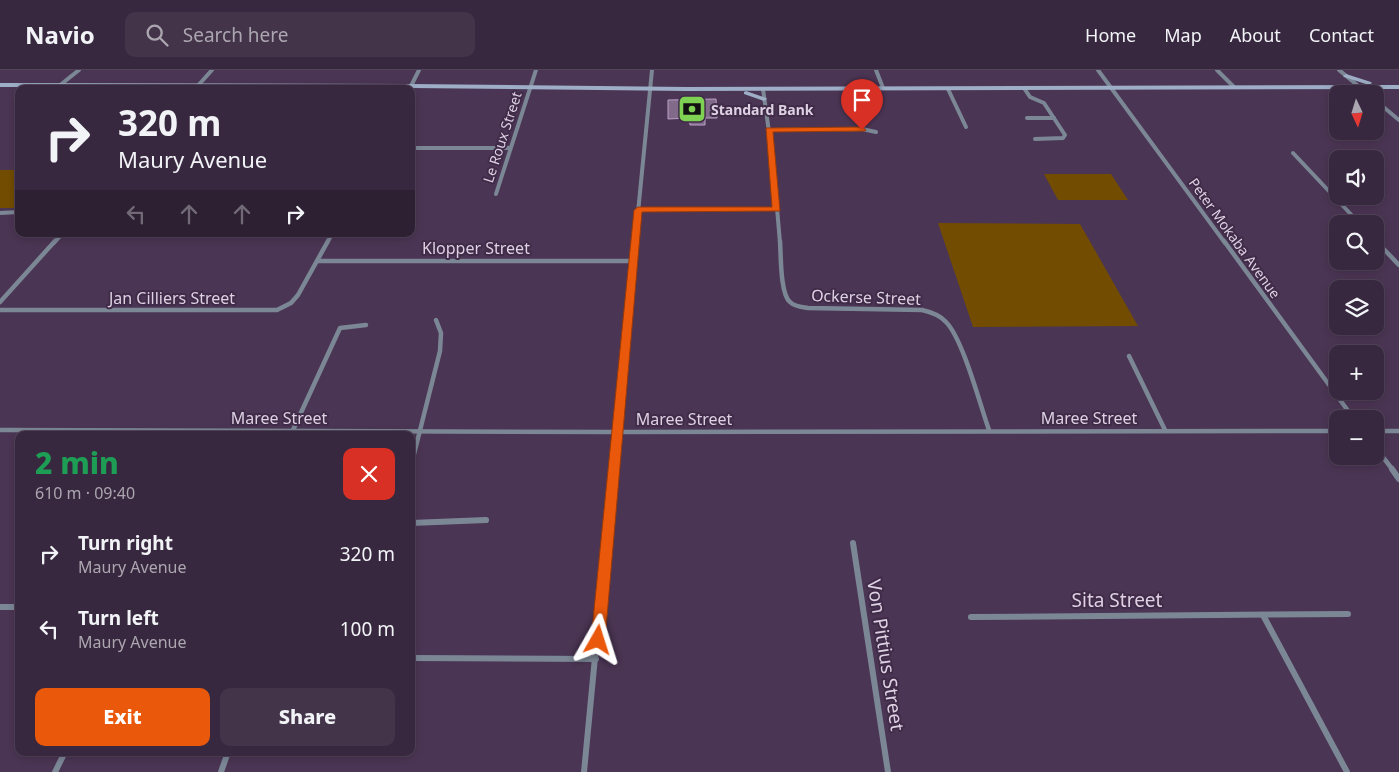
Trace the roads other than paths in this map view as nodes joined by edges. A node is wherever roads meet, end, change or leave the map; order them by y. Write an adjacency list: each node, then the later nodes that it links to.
1 (78, 70): 13 (street)
2 (212, 70): 14 (street)
3 (420, 70): 15 (street)
4 (536, 70): 19 (street, Le Roux Street)
5 (652, 70): 28 (street)
6 (876, 70): 24 (street)
7 (1098, 70): 27 (street, Peter Mokaba Avenue)
8 (1217, 70): 20 (street)
9 (1339, 70): 10 (street)
10 (1346, 76): 16 (street); 17 (street)
11 (0, 85): 12 (street)
12 (15, 85)
13 (60, 85)
14 (198, 85)
15 (412, 85)
16 (1357, 85)
17 (1376, 85)
18 (415, 86): 19 (street)
19 (530, 87): 28 (street); 41 (street, Le Roux Street)
20 (1234, 87): 21 (street); 27 (street)
21 (1329, 87)
22 (1384, 87): 23 (street)
23 (1399, 87)
24 (883, 88): 25 (street); 29 (street)
25 (948, 88): 26 (street); 36 (street)
26 (1024, 88): 27 (street); 34 (street)
27 (1111, 88): 60 (street, Peter Mokaba Avenue)
28 (651, 89): 30 (street); 45 (street)
29 (763, 89): 30 (street); 31 (street, Ockerse Street)
30 (733, 90): 31 (street)
31 (764, 100): 37 (street, Ockerse Street)
32 (1384, 108): 35 (street)
33 (1027, 118): 34 (street)
34 (1054, 118): 39 (street)
35 (1399, 120)
36 (966, 126)
37 (769, 130): 38 (street); 44 (street, Ockerse Street)
38 (876, 132)
39 (1035, 139)
40 (415, 148): 41 (street)
41 (510, 148): 43 (street, Le Roux Street)
42 (1293, 154): 48 (street)
43 (496, 194)
44 (777, 209): 45 (street); 64 (street, Ockerse Street)
45 (638, 210): 53 (street)
46 (0, 212): 47 (street)
47 (15, 212)
48 (1351, 215)
49 (59, 237): 55 (street)
50 (330, 237): 52 (street, Jan Cilliers Street)
51 (1384, 249): 54 (street)
52 (318, 261): 53 (street, Klopper Street); 56 (street, Jan Cilliers Street)
53 (634, 261): 69 (street)
54 (1399, 265)
55 (0, 302)
56 (0, 310)
57 (436, 320): 63 (street)
58 (366, 326): 62 (street)
59 (1129, 356): 65 (street)
60 (1347, 410)
61 (0, 430): 62 (street, Maree Street)
62 (293, 430): 63 (street, Maree Street)
63 (420, 430): 69 (street, Maree Street); 70 (street)
64 (989, 430): 65 (street, Maree Street); 69 (street, Maree Street)
65 (1165, 430): 66 (street, Maree Street)
66 (1329, 430)
67 (1384, 431): 68 (street)
68 (1399, 431)
69 (619, 432): 82 (street)
70 (415, 450)
71 (1384, 459): 72 (street)
72 (1399, 479)
73 (486, 520): 74 (street)
74 (415, 523)
75 (853, 543): 88 (street, Von Pittius Street)
76 (0, 607): 77 (street)
77 (15, 607)
78 (1348, 614): 79 (street, Sita Street)
79 (1263, 615): 80 (street, Sita Street); 89 (street)
80 (972, 617)
81 (415, 658): 82 (street)
82 (596, 659): 87 (street)
83 (63, 756): 85 (street)
84 (227, 756): 86 (street)
85 (55, 772)
86 (221, 772)
87 (584, 772)
88 (888, 772)
89 (1347, 772)

